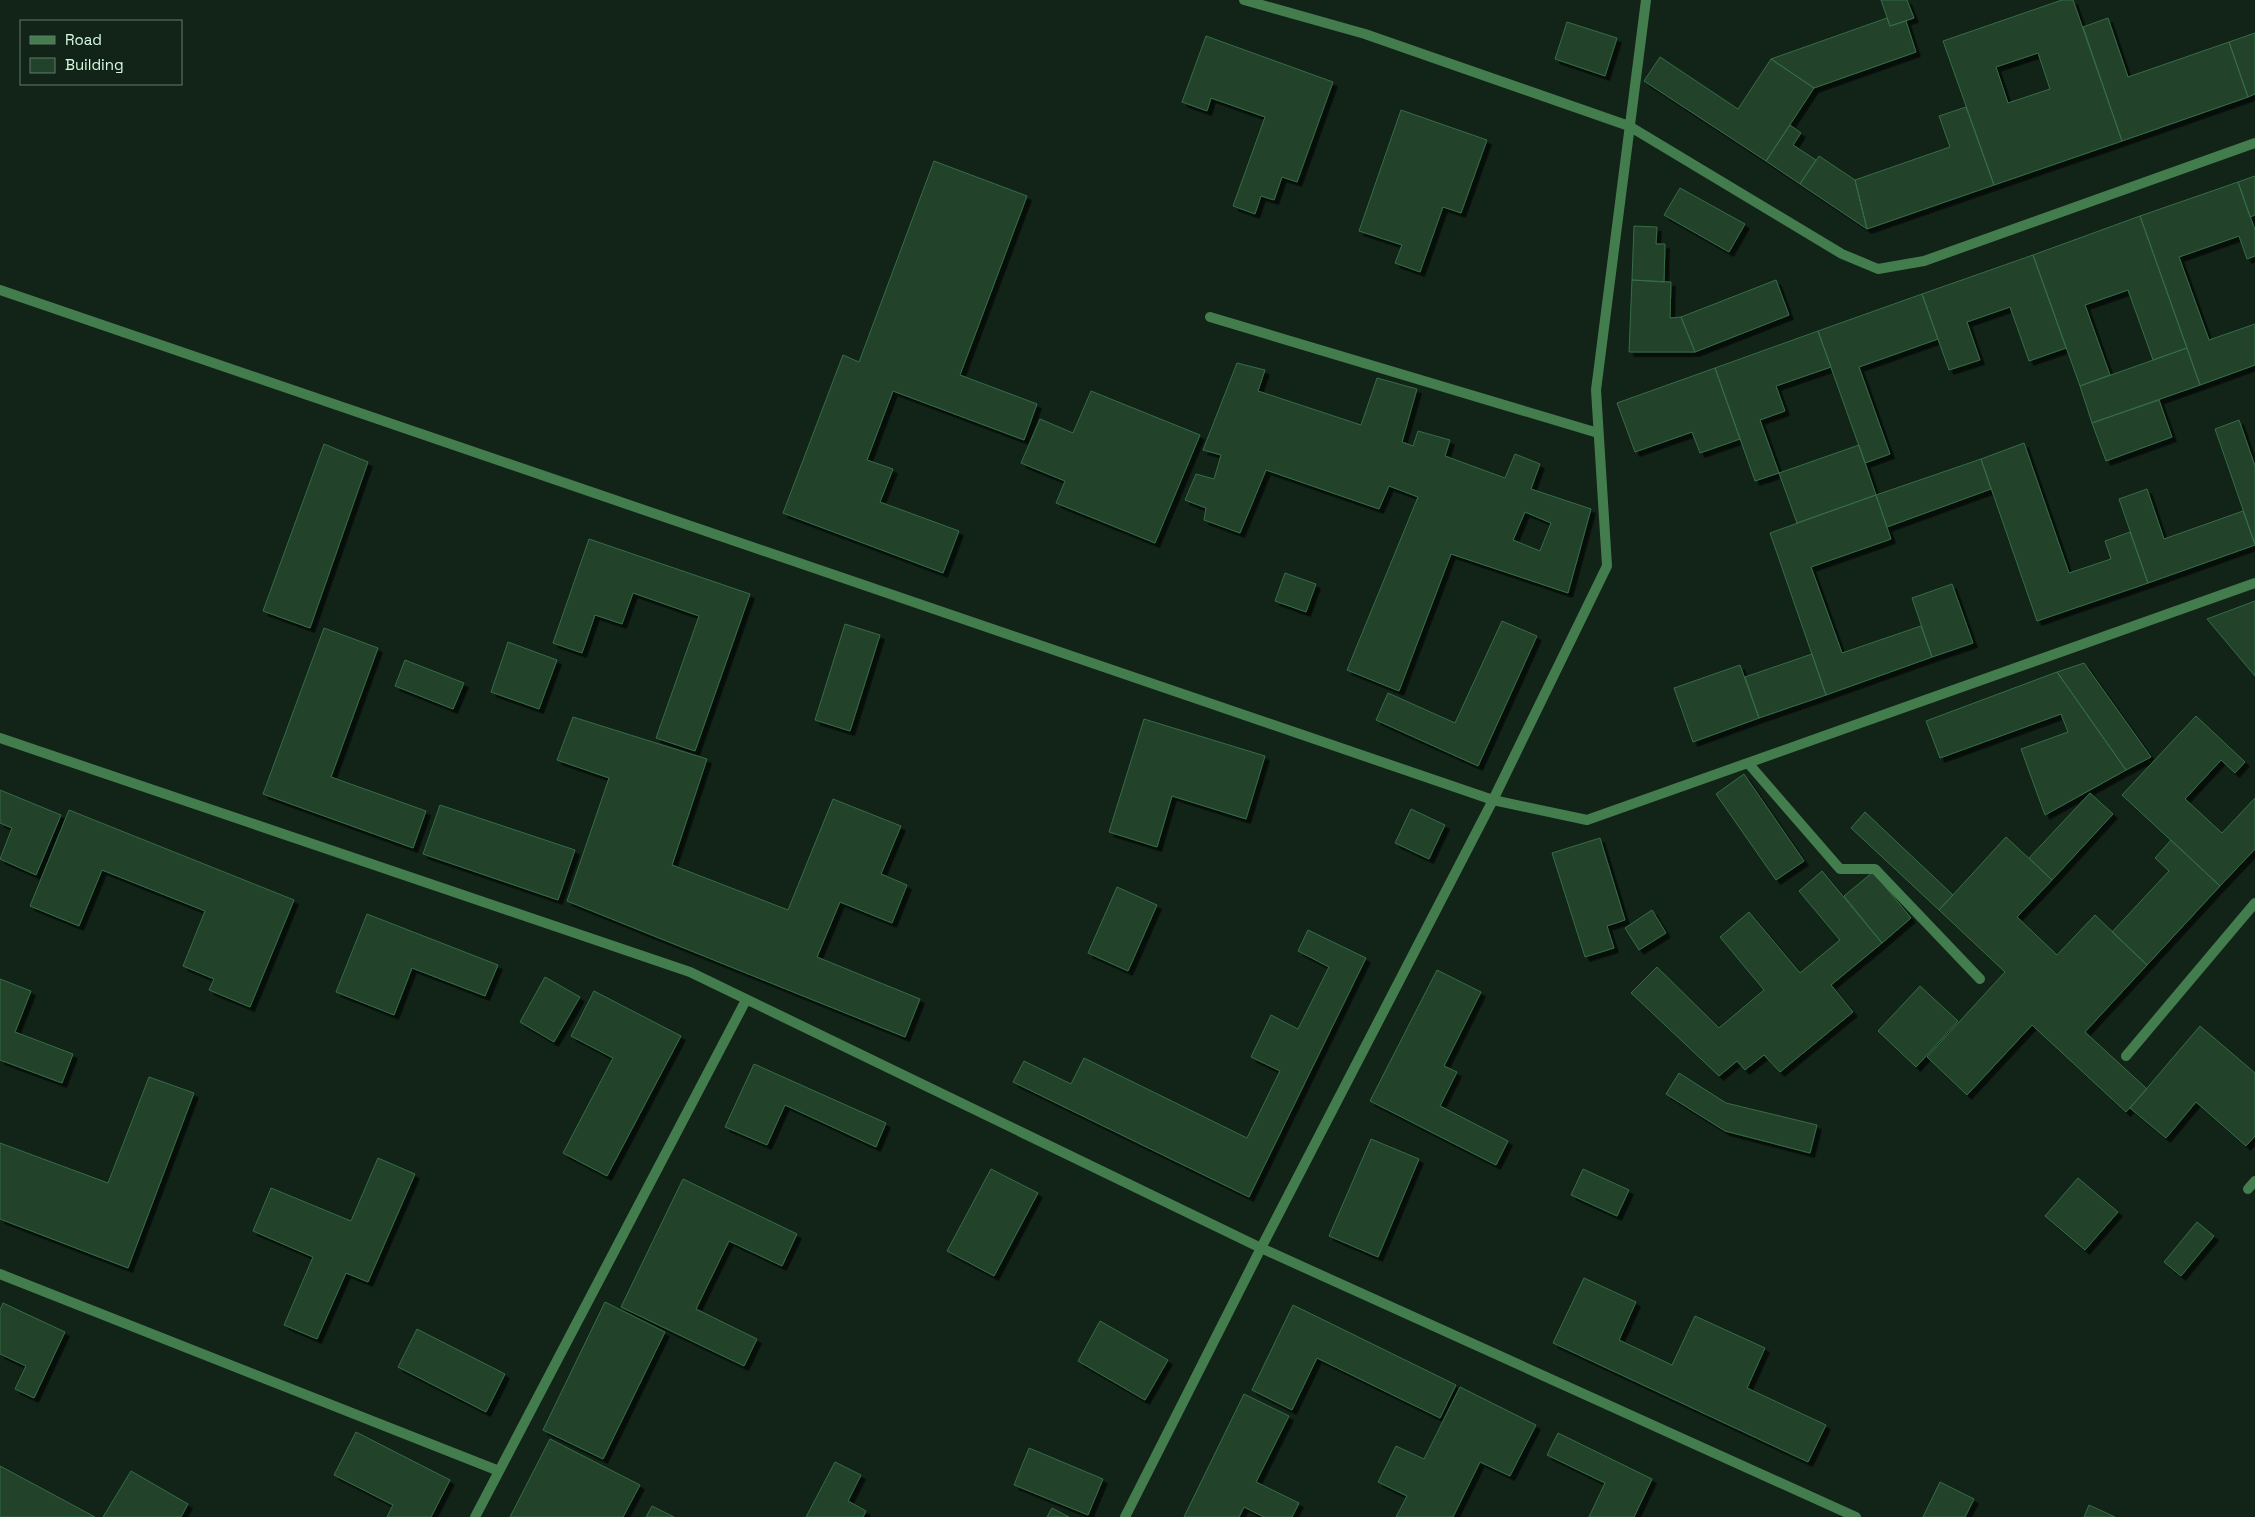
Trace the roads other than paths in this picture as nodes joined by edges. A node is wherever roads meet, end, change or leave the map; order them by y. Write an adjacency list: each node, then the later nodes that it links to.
1 (1244, 0): 3 (street)
2 (1646, 0): 3 (street)
3 (1630, 126): 4 (street); 7 (street)
4 (2255, 143)
5 (0, 290): 11 (street)
6 (1210, 317): 7 (street)
7 (1598, 433): 11 (street)
8 (2255, 583): 10 (street)
9 (0, 738): 14 (street)
10 (1748, 763): 11 (street); 13 (street)
11 (1493, 800): 18 (street)
12 (2255, 903): 15 (street)
13 (1980, 979)
14 (746, 1000): 18 (street); 20 (street)
15 (2126, 1056)
16 (2255, 1181): 17 (street)
17 (2248, 1189)
18 (1261, 1248): 22 (street); 23 (street)
19 (0, 1274): 20 (street)
20 (499, 1471): 21 (street)
21 (475, 1517)
22 (1125, 1517)
23 (1856, 1517)

